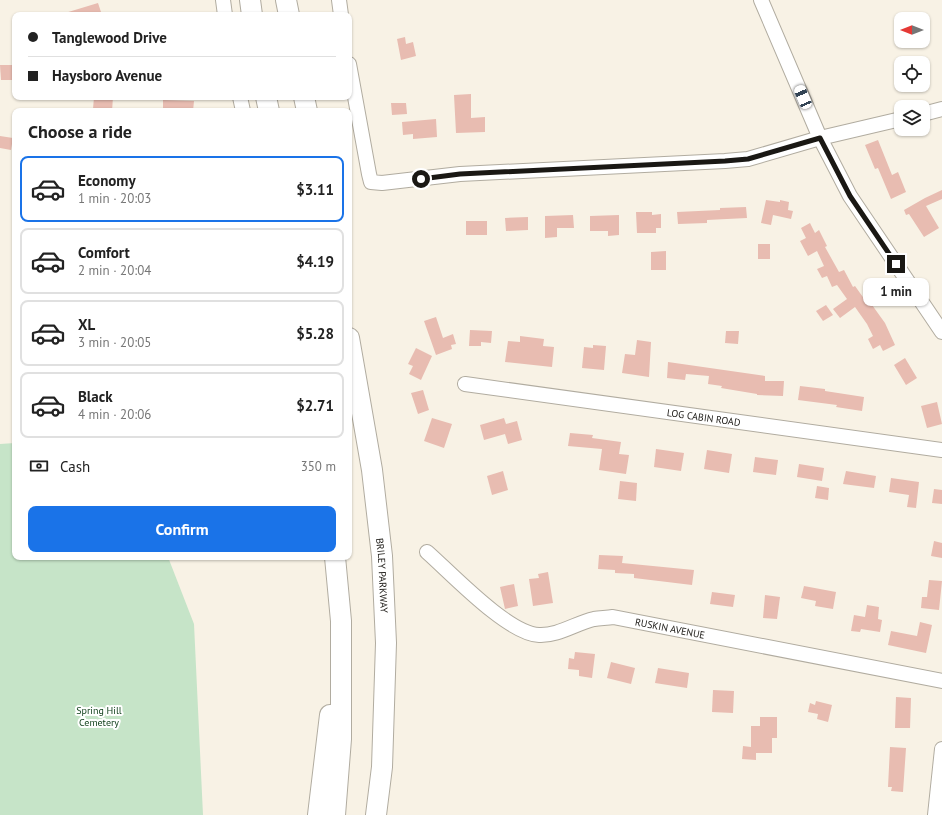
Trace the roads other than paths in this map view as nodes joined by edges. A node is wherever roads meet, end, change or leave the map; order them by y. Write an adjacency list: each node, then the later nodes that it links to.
1 (223, 0): 6 (street)
2 (250, 0): 7 (highway)
3 (286, 0): 8 (highway)
4 (339, 0): 9 (street)
5 (761, 0): 14 (street)
6 (225, 12)
7 (252, 12)
8 (288, 12)
9 (341, 12)
10 (352, 80): 14 (street)
11 (942, 109): 12 (street)
12 (930, 112)
13 (894, 121): 14 (street)
14 (820, 138): 15 (street)
15 (942, 332)
16 (352, 355): 24 (highway, BRILEY PARKWAY)
17 (465, 384): 18 (street, LOG CABIN ROAD)
18 (942, 450)
19 (427, 552): 22 (street, RUSKIN AVENUE)
20 (335, 560): 21 (highway)
21 (341, 621): 25 (highway); 26 (highway)
22 (942, 681)
23 (942, 749): 29 (street)
24 (382, 767): 27 (highway, BRILEY PARKWAY); 28 (highway)
25 (318, 815)
26 (334, 815)
27 (376, 815)
28 (383, 815)
29 (935, 815)

